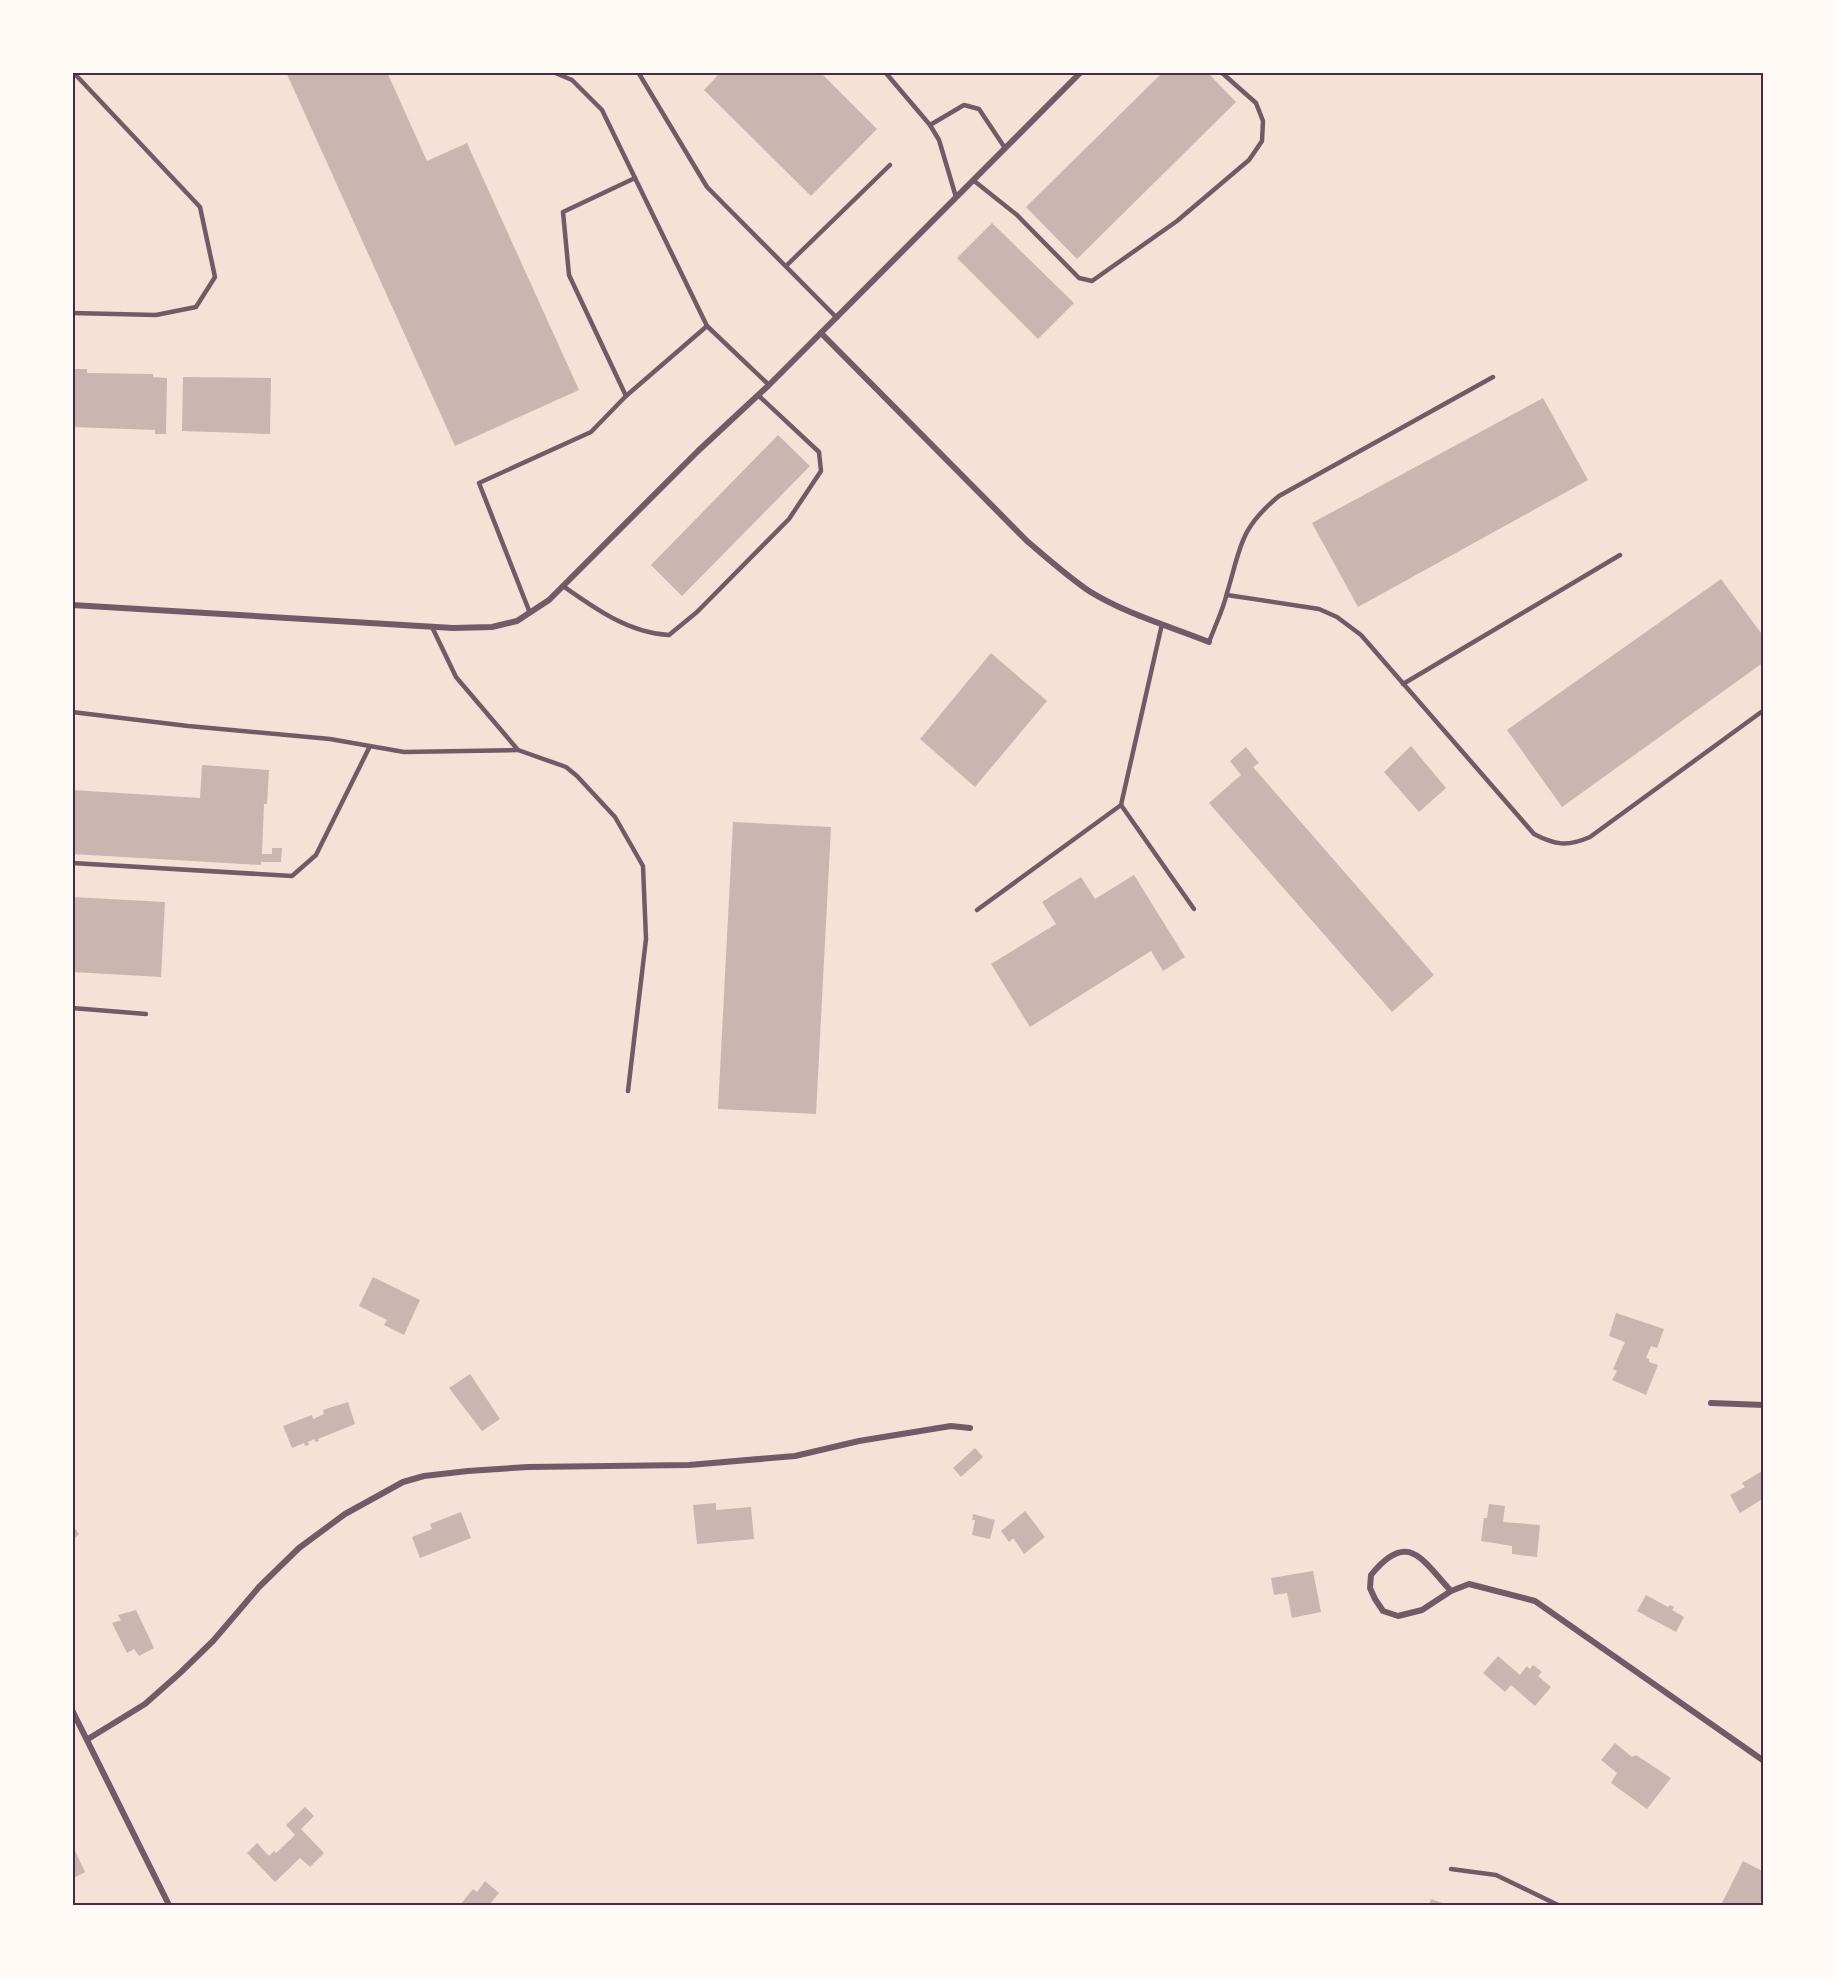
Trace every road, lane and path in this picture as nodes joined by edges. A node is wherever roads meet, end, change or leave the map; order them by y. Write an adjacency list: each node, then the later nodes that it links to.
1 (73, 72): 14 (lane)
2 (553, 72): 10 (lane)
3 (638, 72): 13 (lane)
4 (885, 72): 7 (lane)
5 (1081, 72): 8 (street)
6 (1221, 72): 11 (lane)
7 (930, 125): 8 (lane); 12 (lane)
8 (1005, 148): 11 (street)
9 (890, 165): 13 (lane)
10 (635, 178): 16 (lane); 21 (lane)
11 (973, 180): 12 (street)
12 (957, 197): 15 (street)
13 (786, 266): 15 (lane)
14 (72, 313)
15 (837, 318): 17 (street)
16 (708, 327): 19 (lane); 21 (lane)
17 (821, 333): 19 (street); 27 (street)
18 (1493, 377): 24 (lane)
19 (769, 385): 20 (street)
20 (758, 395): 23 (street); 23 (lane)
21 (626, 396): 26 (lane)
22 (1620, 555): 30 (lane)
23 (563, 586): 26 (street)
24 (1227, 595): 29 (lane); 30 (lane)
25 (72, 605): 28 (street)
26 (530, 613): 28 (street)
27 (1162, 624): 29 (street); 35 (lane)
28 (432, 627): 34 (lane)
29 (1209, 642)
30 (1403, 684): 31 (lane)
31 (1764, 710)
32 (72, 712): 33 (lane)
33 (370, 746): 34 (lane); 36 (lane)
34 (518, 750): 41 (lane)
35 (1121, 804): 37 (lane); 38 (lane)
36 (72, 863)
37 (1194, 909)
38 (977, 910)
39 (72, 1008): 40 (lane)
40 (146, 1014)
41 (628, 1091)
42 (1711, 1403): 43 (street)
43 (1764, 1406)
44 (970, 1428): 47 (street)
45 (1451, 1591): 45 (street); 48 (street)
46 (72, 1710): 47 (street)
47 (88, 1739): 50 (street)
48 (1764, 1761)
49 (1451, 1869): 51 (lane)
50 (169, 1905)
51 (1558, 1905)

